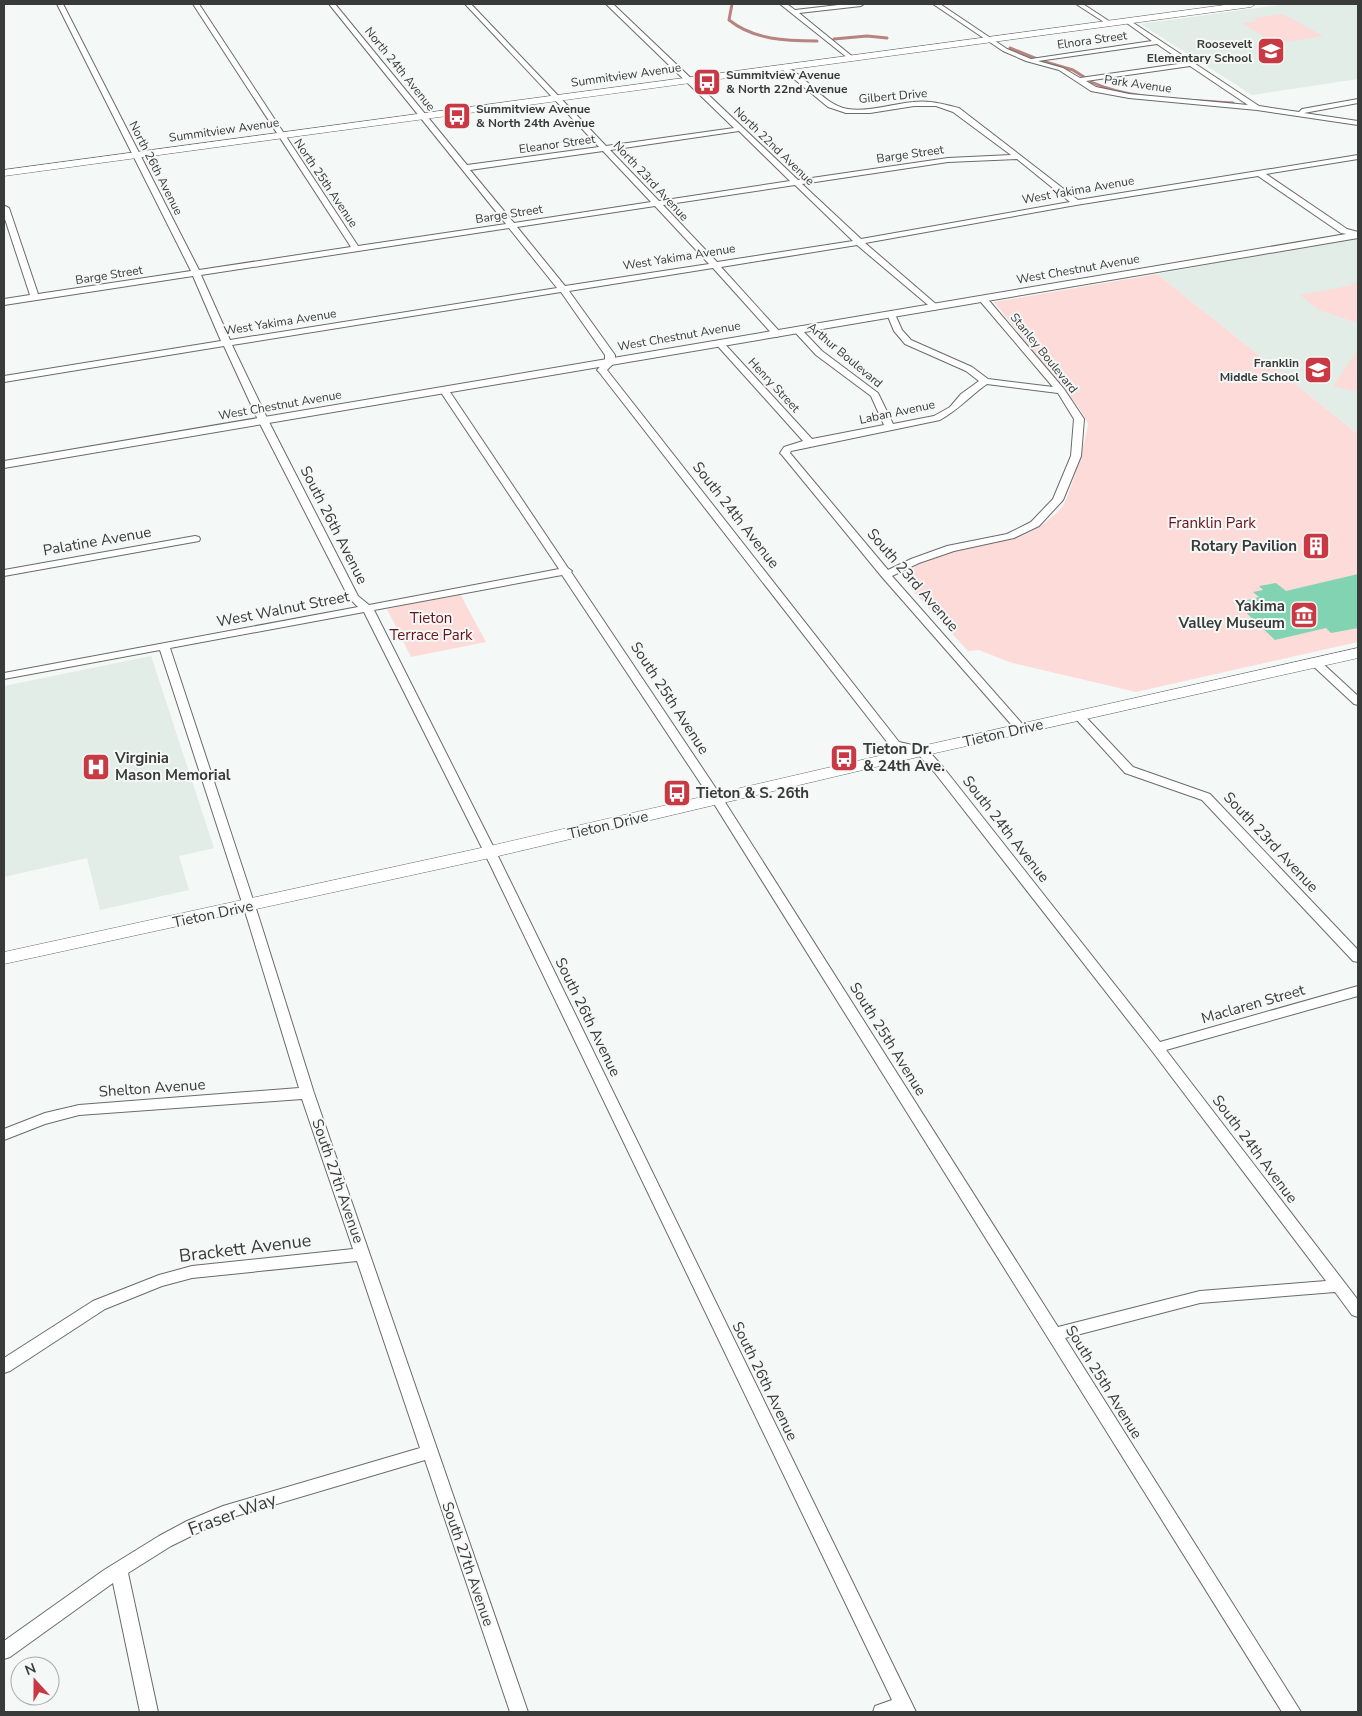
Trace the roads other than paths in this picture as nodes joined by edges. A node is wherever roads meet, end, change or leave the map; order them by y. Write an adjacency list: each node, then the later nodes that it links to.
1 (60, 4): 31 (street, North 26th Avenue)
2 (196, 4): 29 (street, North 25th Avenue)
3 (332, 4): 26 (street, North 24th Avenue)
4 (468, 4): 22 (street, North 23rd Avenue)
5 (609, 4): 20 (street, North 22nd Avenue)
6 (783, 4): 11 (street)
7 (862, 4): 11 (street)
8 (936, 4): 14 (street, Park Avenue)
9 (1079, 4): 13 (street)
10 (1251, 4): 12 (main road, Summitview Avenue)
11 (794, 12): 16 (street)
12 (1127, 21): 13 (main road, Summitview Avenue); 15 (street)
13 (1108, 23): 14 (main road, Summitview Avenue)
14 (987, 39): 16 (main road, Summitview Avenue); 17 (street, Park Avenue)
15 (1158, 42): 17 (street, Elnora Street); 18 (street)
16 (851, 58): 19 (main road, Summitview Avenue)
17 (1033, 59): 21 (street, Park Avenue)
18 (1192, 64): 21 (street); 24 (street)
19 (784, 68): 20 (main road, Summitview Avenue); 32 (street, Gilbert Drive)
20 (688, 79): 22 (main road, Summitview Avenue); 28 (street, North 22nd Avenue)
21 (1078, 80): 24 (street, Park Avenue)
22 (557, 98): 26 (main road, Summitview Avenue); 30 (street, North 23rd Avenue)
23 (1358, 101): 25 (street)
24 (1257, 108): 25 (street, Park Avenue)
25 (1296, 113): 27 (street, Park Avenue)
26 (423, 116): 29 (main road, Summitview Avenue); 34 (street, North 24th Avenue)
27 (1358, 123)
28 (740, 129): 30 (street, Eleanor Street); 37 (street, North 22nd Avenue)
29 (280, 135): 31 (main road, Summitview Avenue); 44 (street, North 25th Avenue)
30 (605, 149): 34 (street, Eleanor Street); 39 (street, North 23rd Avenue)
31 (137, 155): 35 (main road, Summitview Avenue); 46 (street, North 26th Avenue)
32 (1019, 157): 37 (street, Barge Street); 38 (street, Gilbert Drive)
33 (1358, 157): 36 (street, West Yakima Avenue)
34 (465, 168): 41 (street, North 24th Avenue)
35 (4, 173)
36 (1259, 173): 38 (street, West Yakima Avenue); 42 (street)
37 (796, 182): 39 (street, Barge Street); 43 (street, North 22nd Avenue)
38 (1076, 202): 43 (street, West Yakima Avenue)
39 (657, 204): 41 (street, Barge Street); 45 (street, North 23rd Avenue)
40 (5, 208): 48 (street)
41 (511, 226): 44 (street, Barge Street); 47 (street, North 24th Avenue)
42 (1358, 235): 49 (street, West Chestnut Avenue)
43 (859, 242): 45 (street, West Yakima Avenue); 51 (street, North 22nd Avenue)
44 (356, 249): 46 (street, Barge Street)
45 (714, 264): 47 (street, West Yakima Avenue); 54 (street)
46 (196, 273): 48 (street, Barge Street); 55 (street, North 26th Avenue)
47 (563, 289): 55 (street, West Yakima Avenue); 57 (street, South 24th Avenue)
48 (35, 297): 50 (street, Barge Street)
49 (983, 299): 51 (street, West Chestnut Avenue); 61 (street, Stanley Boulevard)
50 (4, 302)
51 (934, 307): 52 (street, West Chestnut Avenue)
52 (892, 314): 53 (street, West Chestnut Avenue); 59 (street)
53 (797, 330): 54 (street, West Chestnut Avenue); 63 (street, Arthur Boulevard)
54 (776, 334): 56 (street, West Chestnut Avenue)
55 (227, 344): 58 (street, West Yakima Avenue); 62 (street, South 26th Avenue)
56 (719, 344): 57 (street, West Chestnut Avenue); 64 (street, Henry Street)
57 (610, 362): 60 (street, West Chestnut Avenue); 79 (street, South 24th Avenue)
58 (4, 380)
59 (985, 381): 61 (street); 63 (street, Laban Avenue)
60 (445, 391): 62 (street, West Chestnut Avenue); 68 (street, South 25th Avenue)
61 (1061, 391): 70 (street, Stanley Boulevard)
62 (264, 422): 66 (street, West Chestnut Avenue); 71 (street, South 26th Avenue)
63 (890, 427): 64 (street, Laban Avenue)
64 (810, 443): 65 (street, Laban Avenue)
65 (787, 449): 70 (street, South 23rd Avenue)
66 (4, 465)
67 (195, 539): 69 (street, Palatine Avenue)
68 (567, 571): 71 (street, West Walnut Street); 80 (street, South 25th Avenue)
69 (4, 574)
70 (886, 575): 78 (street, South 23rd Avenue)
71 (367, 608): 72 (street, West Walnut Street); 81 (street, South 26th Avenue)
72 (164, 646): 75 (street, West Walnut Street); 82 (street, South 27th Avenue)
73 (1358, 653): 74 (main road, Tieton Drive)
74 (1316, 663): 76 (street); 77 (main road, Tieton Drive)
75 (4, 676)
76 (1358, 702)
77 (1079, 716): 78 (main road, Tieton Drive); 84 (street, South 23rd Avenue)
78 (1021, 729): 79 (main road, Tieton Drive)
79 (922, 751): 80 (main road, Tieton Drive); 86 (street, South 24th Avenue)
80 (717, 799): 81 (main road, Tieton Drive); 92 (street, South 25th Avenue)
81 (490, 852): 82 (main road, Tieton Drive); 97 (street, South 26th Avenue)
82 (249, 906): 83 (main road, Tieton Drive); 87 (street, South 27th Avenue)
83 (4, 957)
84 (1358, 958)
85 (1358, 991): 86 (street, Maclaren Street)
86 (1157, 1048): 90 (street, South 24th Avenue)
87 (307, 1093): 88 (street, Shelton Avenue); 89 (street, South 27th Avenue)
88 (4, 1135)
89 (363, 1254): 93 (street, Brackett Avenue); 94 (street, South 27th Avenue)
90 (1338, 1286): 91 (street, South 24th Avenue); 92 (street)
91 (1358, 1311)
92 (1055, 1334): 101 (street, South 25th Avenue)
93 (4, 1366)
94 (430, 1452): 95 (street, Fraser Way); 99 (street, South 27th Avenue)
95 (119, 1570): 96 (street, Fraser Way); 98 (street)
96 (4, 1650)
97 (905, 1708): 100 (street)
98 (149, 1712)
99 (519, 1712)
100 (882, 1712)
101 (1292, 1712)

